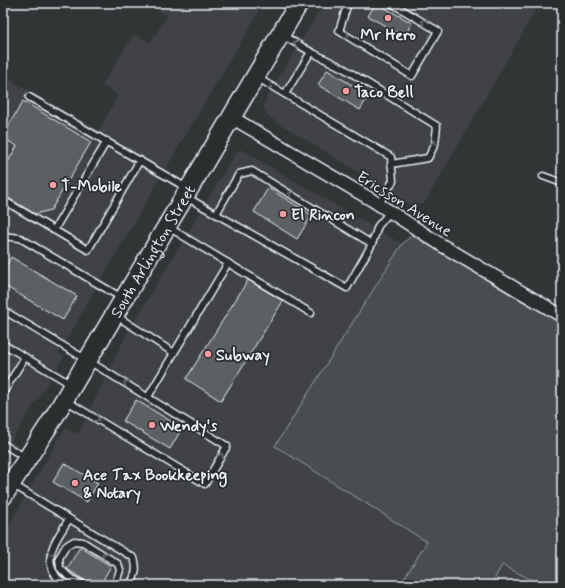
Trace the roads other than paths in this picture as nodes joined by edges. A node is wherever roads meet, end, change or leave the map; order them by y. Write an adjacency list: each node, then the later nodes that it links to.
1 (299, 3): 4 (main road, South Arlington Street)
2 (348, 3): 3 (lane, one-way to 3)
3 (391, 3)
4 (281, 34): 5 (lane, one-way to 4); 6 (main road, South Arlington Street)
5 (311, 52): 7 (lane); 12 (lane, one-way to 5)
6 (255, 77): 7 (lane, one-way to 7); 9 (main road, South Arlington Street)
7 (285, 94): 12 (lane)
8 (29, 97): 10 (lane)
9 (231, 117): 15 (main road, South Arlington Street); 17 (street, Ericsson Avenue)
10 (107, 141): 11 (lane); 21 (lane)
11 (140, 160): 15 (lane); 21 (lane)
12 (392, 164): 17 (lane)
13 (543, 176): 14 (lane)
14 (562, 183)
15 (187, 192): 19 (lane); 20 (main road, South Arlington Street)
16 (3, 200): 21 (lane)
17 (378, 204): 18 (street, Ericsson Avenue)
18 (390, 212): 23 (lane); 29 (street, Ericsson Avenue)
19 (216, 214): 23 (lane, one-way to 19); 23 (lane)
20 (166, 226): 24 (lane); 25 (main road, South Arlington Street)
21 (54, 230)
22 (3, 236): 25 (lane)
23 (372, 244)
24 (228, 263): 27 (lane); 31 (lane)
25 (123, 299): 28 (main road, South Arlington Street)
26 (3, 310): 33 (lane)
27 (311, 313)
28 (114, 314): 31 (lane); 33 (main road, South Arlington Street)
29 (562, 316)
30 (3, 344): 32 (lane)
31 (174, 353): 36 (lane)
32 (25, 357): 34 (lane); 35 (lane)
33 (87, 360): 34 (main road, South Arlington Street); 36 (lane, one-way to 33)
34 (68, 392): 36 (lane, one-way to 36); 38 (main road, South Arlington Street)
35 (3, 393)
36 (148, 397)
37 (3, 444): 38 (lane)
38 (27, 458): 39 (main road, South Arlington Street)
39 (6, 489): 40 (lane)
40 (69, 519): 41 (lane, one-way to 41); 44 (lane)
41 (69, 585)
42 (83, 585): 43 (lane, one-way to 42)
43 (115, 585)
44 (130, 585)

